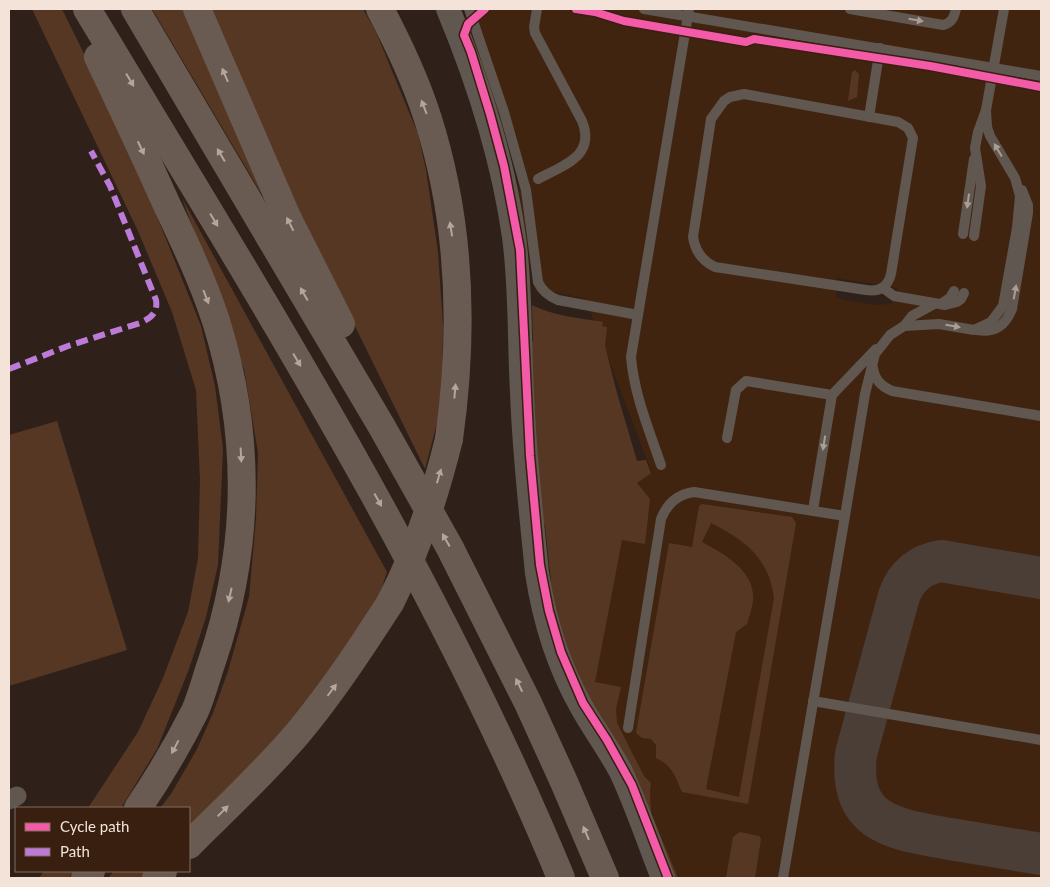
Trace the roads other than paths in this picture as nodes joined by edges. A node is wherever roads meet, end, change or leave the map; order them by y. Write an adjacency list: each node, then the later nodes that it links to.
1 (79, 9): 40 (highway, one-way to 40)
2 (87, 9): 42 (highway, one-way to 42)
3 (134, 9): 32 (highway, one-way to 3)
4 (197, 9): 32 (highway, one-way to 4)
5 (380, 9): 41 (highway, one-way to 5, bridge)
6 (448, 9): 44 (street)
7 (469, 9): 26 (lane)
8 (537, 9): 20 (lane)
9 (644, 9): 13 (lane)
10 (850, 9): 11 (lane, one-way to 11)
11 (956, 9)
12 (1004, 9): 15 (lane)
13 (688, 13): 14 (lane); 26 (lane)
14 (880, 48): 15 (lane); 18 (lane)
15 (993, 67): 16 (lane); 17 (lane)
16 (1041, 76)
17 (986, 110): 19 (lane); 27 (lane, one-way to 17)
18 (869, 116): 23 (lane); 23 (lane)
19 (976, 148): 21 (lane, one-way to 21); 22 (lane)
20 (538, 179)
21 (963, 234)
22 (974, 236)
23 (883, 288): 25 (lane)
24 (959, 292): 25 (lane)
25 (937, 304): 27 (lane)
26 (638, 315): 34 (lane)
27 (904, 326): 28 (lane)
28 (885, 340): 29 (lane); 30 (lane)
29 (873, 368): 31 (lane); 36 (lane)
30 (832, 395): 33 (lane); 35 (lane, one-way to 35)
31 (1041, 416)
32 (382, 427): 43 (highway, one-way to 32)
33 (727, 438)
34 (661, 465)
35 (813, 510): 36 (lane); 38 (lane)
36 (844, 516): 37 (lane)
37 (813, 701): 39 (lane); 45 (lane)
38 (628, 728)
39 (1041, 740)
40 (139, 807)
41 (190, 844)
42 (561, 878)
43 (605, 878)
44 (663, 878)
45 (783, 878)

